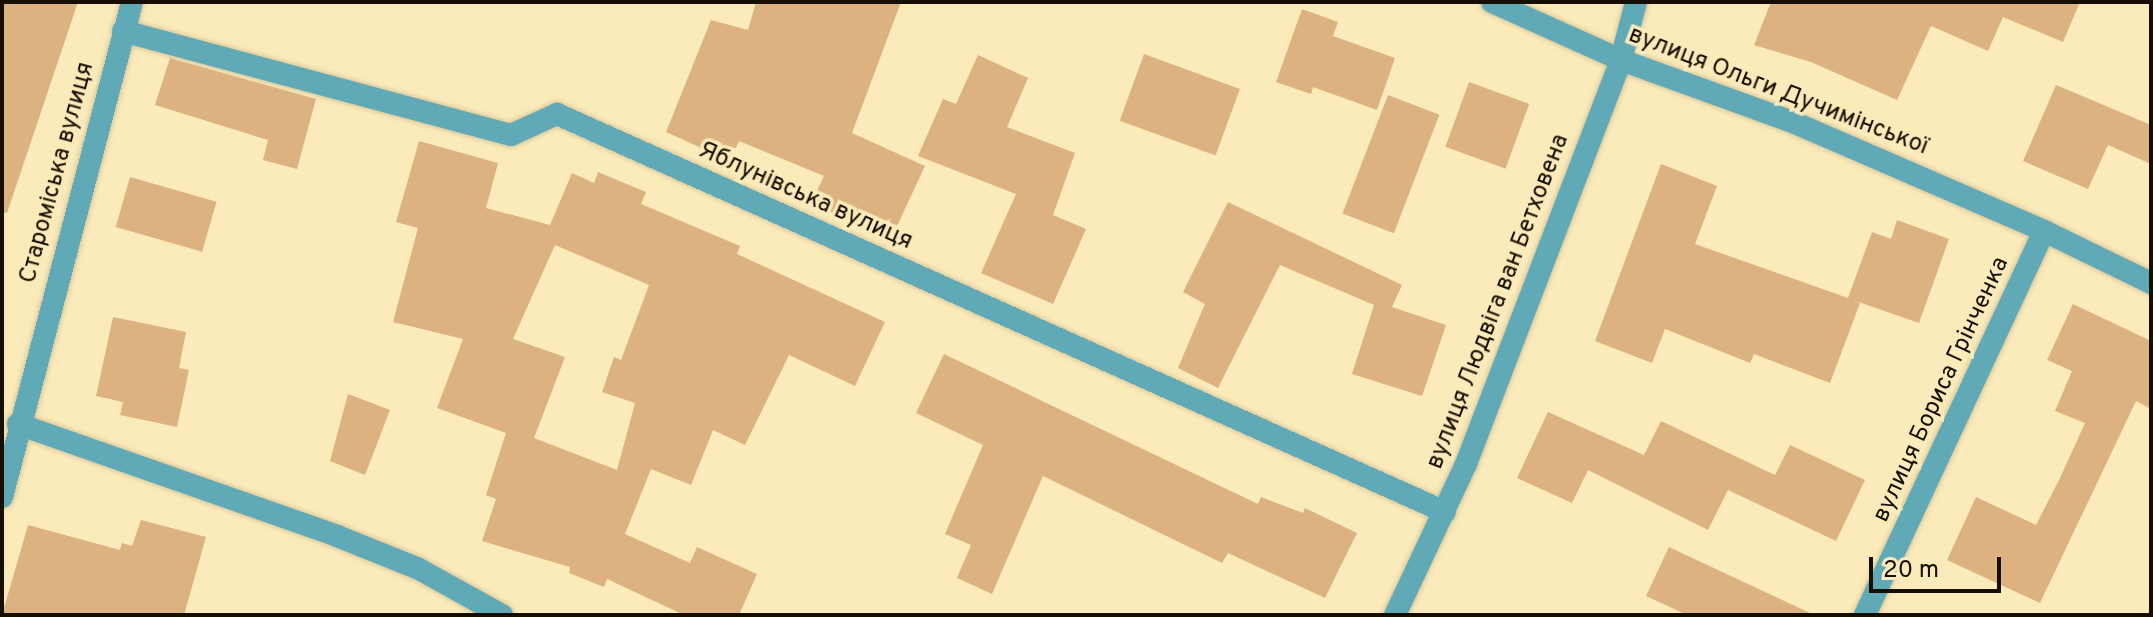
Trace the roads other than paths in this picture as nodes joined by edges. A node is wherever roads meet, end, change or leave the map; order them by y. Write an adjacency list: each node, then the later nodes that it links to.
1 (132, 2): 4 (street, Староміська вулиця)
2 (1492, 2): 5 (street, вулиця Ольги Дучимінської)
3 (1636, 2): 5 (street, вулиця Людвіга ван Бетховена)
4 (123, 31): 8 (street, Староміська вулиця); 10 (street, Яблунівська вулиця)
5 (1621, 60): 6 (street, вулиця Ольги Дучимінської); 10 (street, вулиця Людвіга ван Бетховена)
6 (2044, 231): 7 (street, вулиця Ольги Дучимінської); 13 (street, вулиця Бориса Грінченка)
7 (2151, 283)
8 (18, 424): 9 (street, Староміська вулиця); 11 (street)
9 (2, 497)
10 (1445, 512): 12 (street, вулиця Людвіга ван Бетховена)
11 (502, 615)
12 (1395, 615)
13 (1865, 615)

